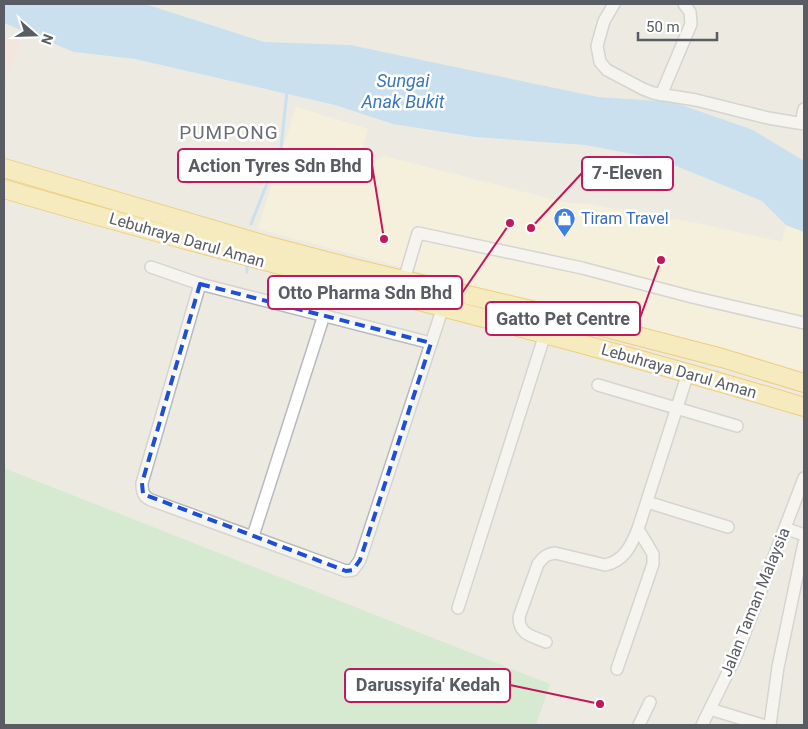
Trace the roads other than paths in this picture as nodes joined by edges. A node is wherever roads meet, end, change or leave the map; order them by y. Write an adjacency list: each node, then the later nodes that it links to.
1 (614, 4): 3 (street)
2 (684, 4): 3 (street)
3 (661, 95): 5 (street)
4 (804, 109): 5 (street)
5 (802, 123)
6 (4, 168): 7 (highway, Lebuhraya Darul Aman)
7 (45, 180): 8 (highway); 10 (highway, Lebuhraya Darul Aman)
8 (8, 186): 12 (highway, Lebuhraya Darul Aman)
9 (151, 267): 11 (street)
10 (404, 280): 14 (street); 17 (highway, Lebuhraya Darul Aman)
11 (200, 284): 13 (street); 31 (street)
12 (443, 307): 15 (highway, Lebuhraya Darul Aman); 16 (street)
13 (324, 315): 16 (street); 31 (street)
14 (804, 323)
15 (545, 334): 18 (highway, Lebuhraya Darul Aman); 33 (street)
16 (431, 343): 31 (street)
17 (768, 372): 19 (highway, Lebuhraya Darul Aman); 21 (highway)
18 (688, 373): 22 (highway, Lebuhraya Darul Aman); 23 (street)
19 (804, 383)
20 (598, 385): 23 (street)
21 (804, 392)
22 (804, 407)
23 (676, 409): 24 (street); 26 (street)
24 (737, 426)
25 (804, 478): 28 (street, Jalan Taman Malaysia)
26 (647, 502): 27 (street); 29 (street)
27 (728, 527)
28 (785, 528): 30 (street); 37 (street, Jalan Taman Malaysia)
29 (638, 529): 34 (street); 35 (street)
30 (804, 535)
31 (253, 536)
32 (804, 542): 41 (street)
33 (458, 608)
34 (546, 642)
35 (617, 669)
36 (650, 702): 38 (street)
37 (710, 709): 39 (street, Jalan Taman Malaysia); 40 (street)
38 (639, 725)
39 (702, 725)
40 (762, 725)
41 (770, 725)

